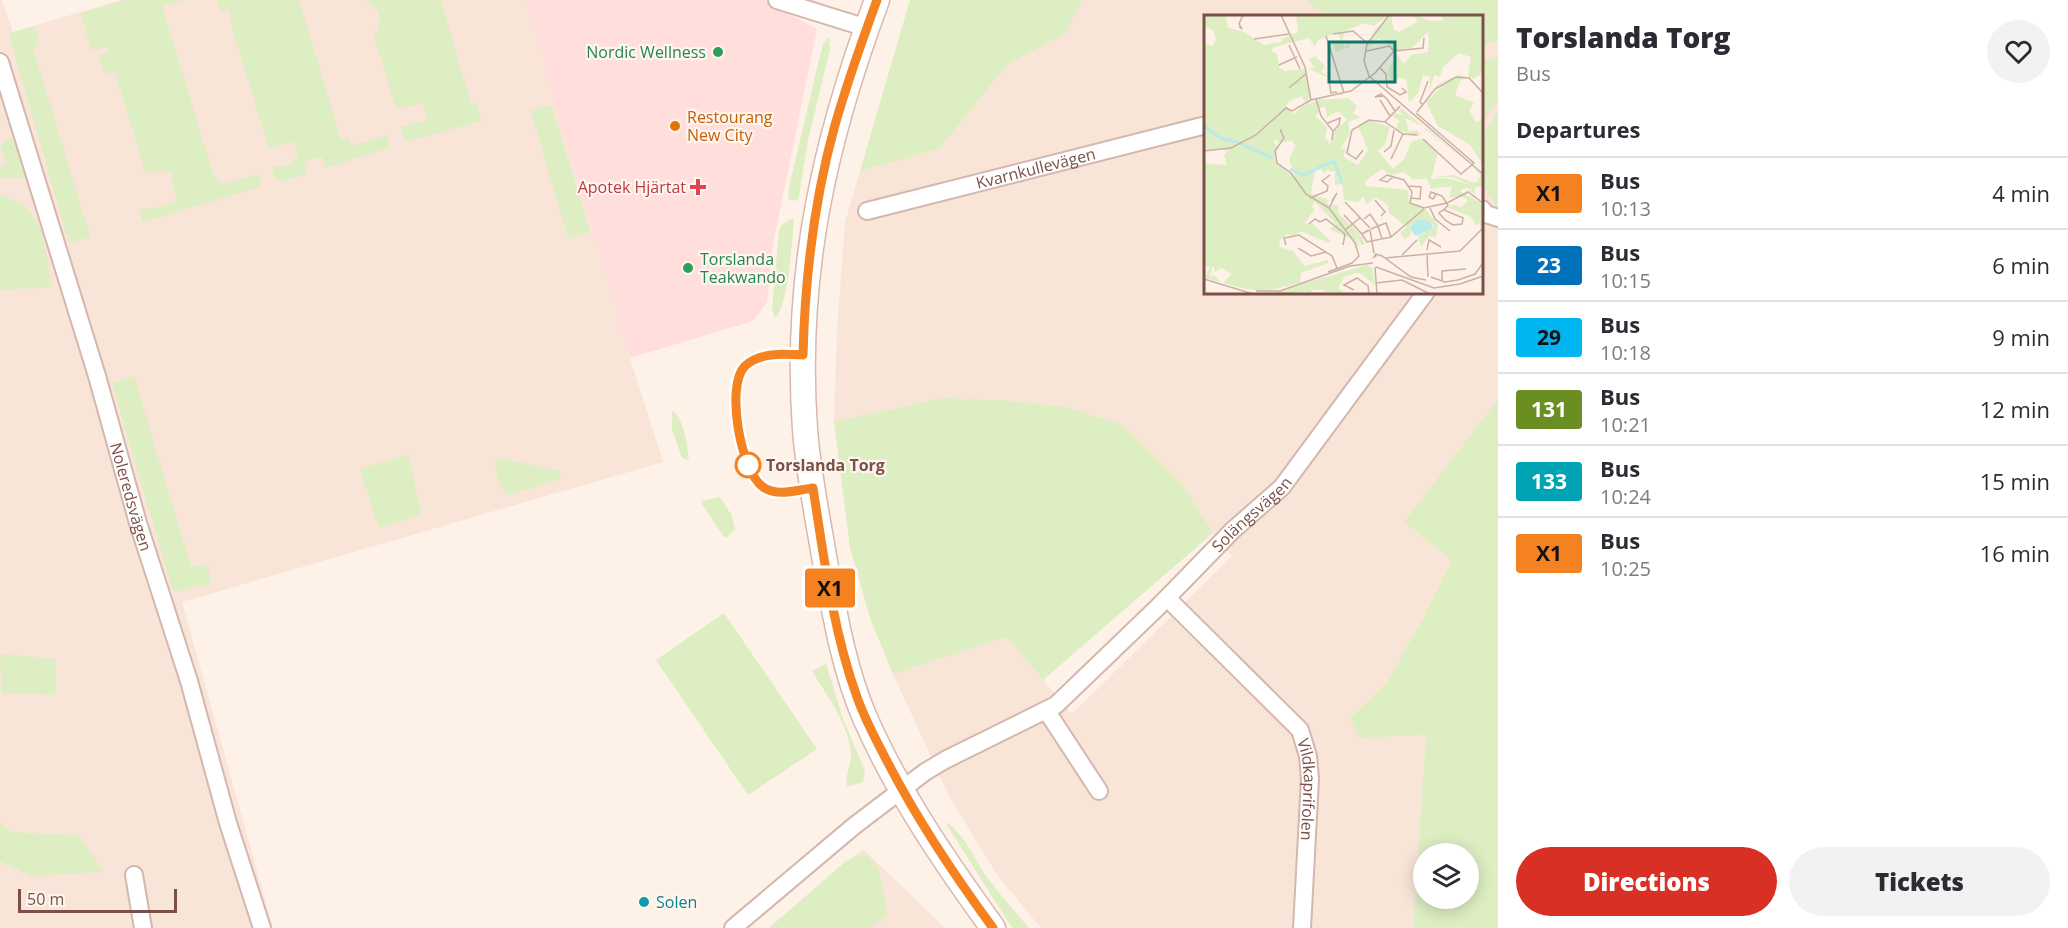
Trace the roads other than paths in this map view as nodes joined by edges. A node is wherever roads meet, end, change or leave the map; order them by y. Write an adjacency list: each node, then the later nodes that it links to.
1 (777, 0): 3 (street)
2 (877, 0): 3 (street)
3 (867, 28): 10 (street)
4 (1, 65): 14 (street, Noleredsvägen)
5 (1204, 125): 6 (street, Kvarnkullevägen)
6 (867, 211)
7 (1425, 294): 8 (street, Solängsvägen)
8 (1167, 598): 9 (street, Solängsvägen); 17 (street, Vildkaprifolen)
9 (1046, 710): 10 (street, Solängsvägen); 11 (street)
10 (901, 789): 15 (street, Solängsvägen); 16 (street)
11 (1099, 791)
12 (134, 875): 13 (street)
13 (143, 928)
14 (262, 928)
15 (733, 928)
16 (993, 928)
17 (1302, 928)

